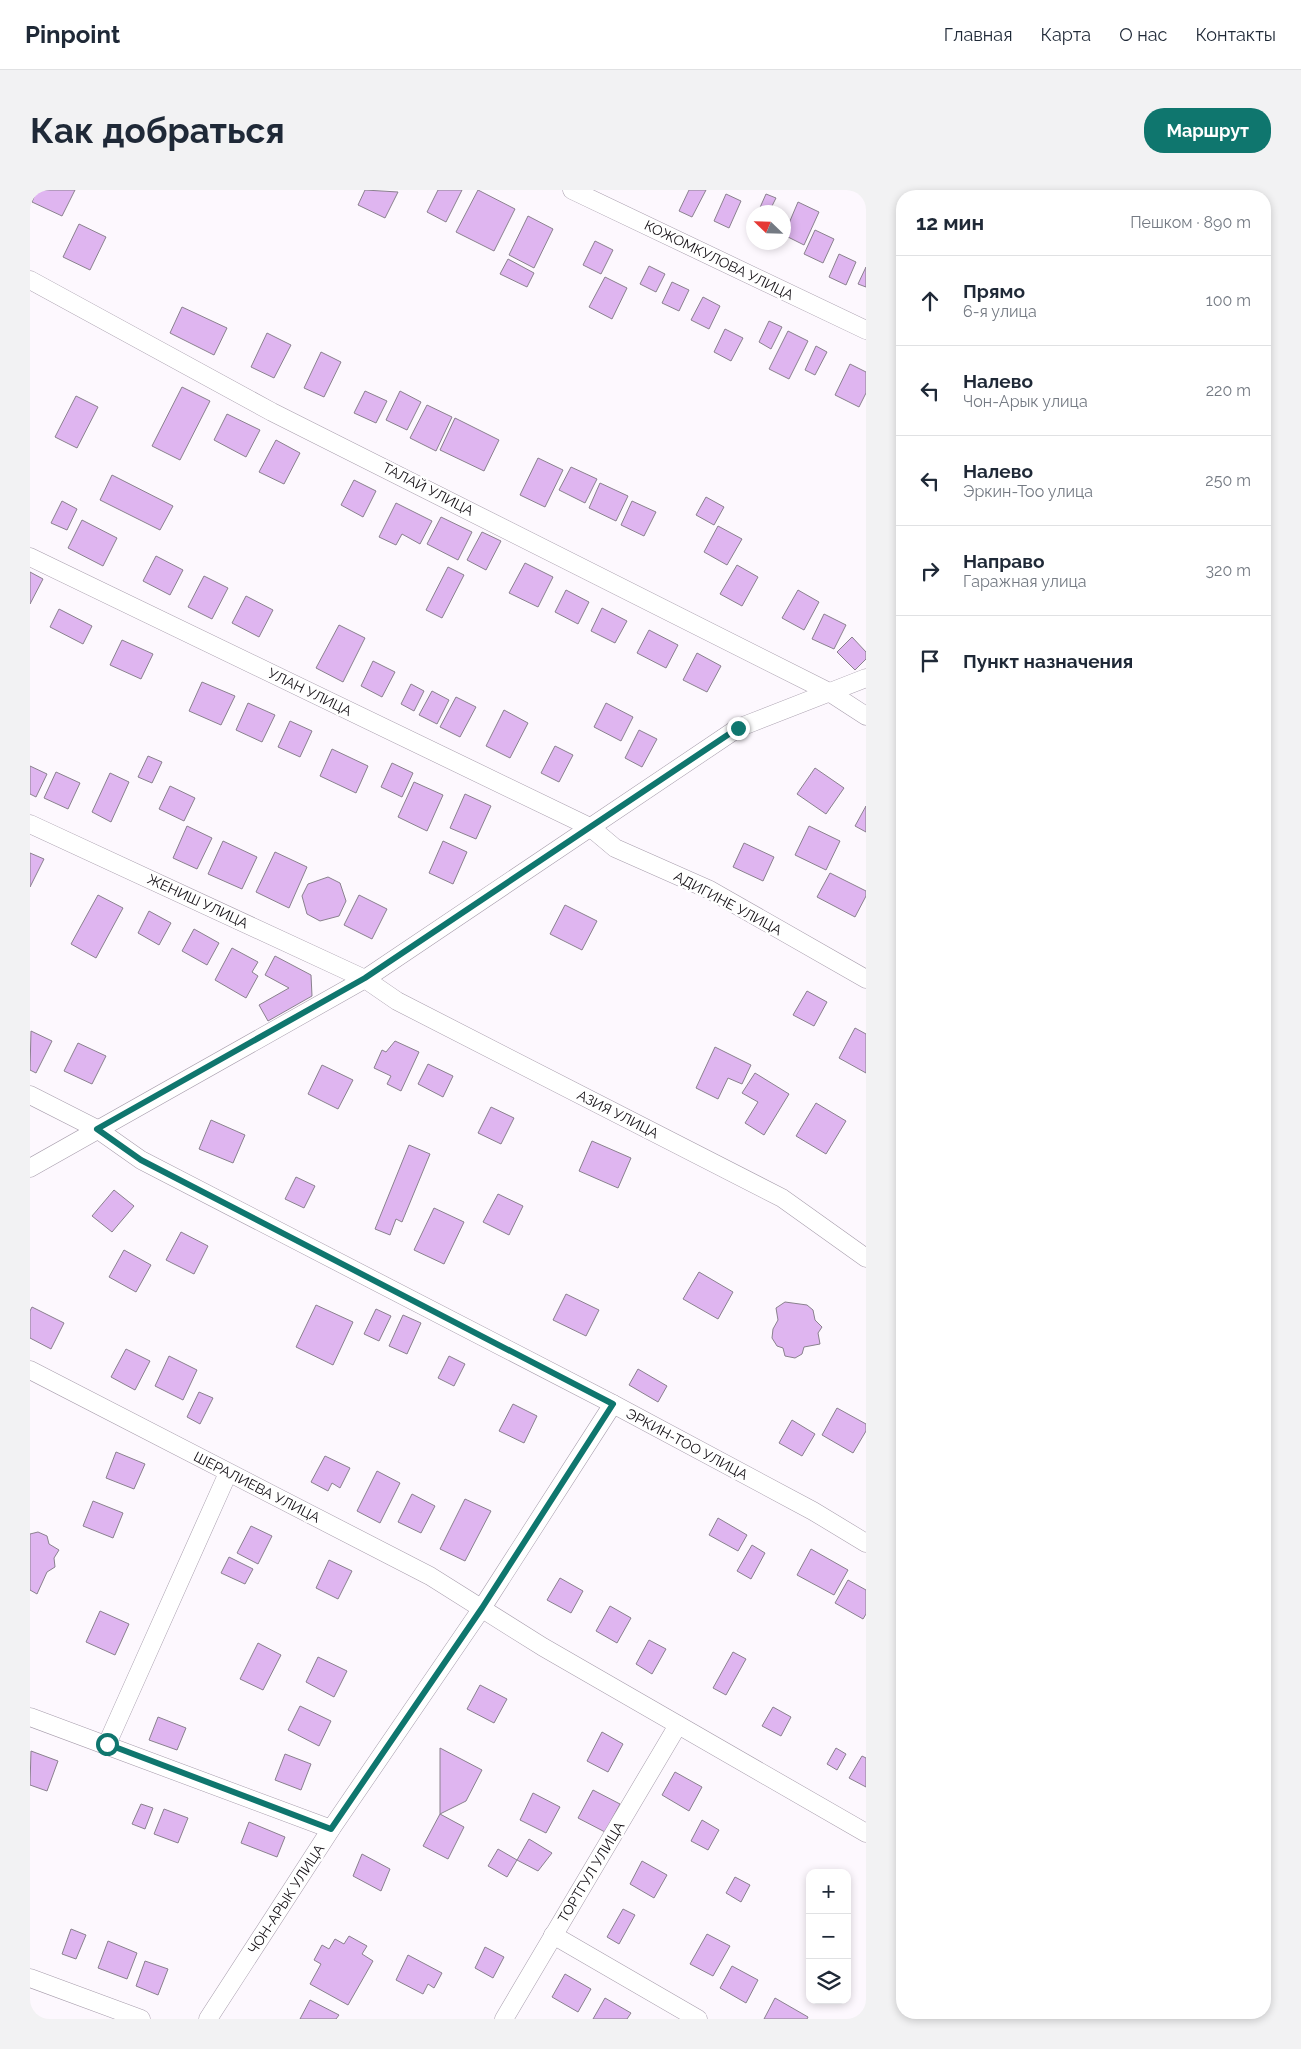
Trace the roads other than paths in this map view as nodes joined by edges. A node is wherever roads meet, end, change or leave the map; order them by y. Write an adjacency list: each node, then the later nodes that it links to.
1 (572, 190): 3 (street, КОЖОМКУЛОВА УЛИЦА)
2 (30, 280): 6 (street, ТАЛАЙ УЛИЦА)
3 (866, 330)
4 (30, 557): 9 (street, УЛАН УЛИЦА)
5 (866, 678): 6 (street)
6 (829, 692): 7 (street, ТАЛАЙ УЛИЦА); 9 (street)
7 (866, 716)
8 (30, 824): 10 (street, ЖЕНИШ УЛИЦА)
9 (590, 826): 10 (street); 11 (street, АДИГИНЕ УЛИЦА)
10 (365, 978): 13 (street); 15 (street, АЗИЯ УЛИЦА)
11 (866, 979)
12 (30, 1095): 13 (street, ЭРКИН-ТОО УЛИЦА)
13 (97, 1129): 14 (street); 17 (street, ЭРКИН-ТОО УЛИЦА)
14 (30, 1168)
15 (866, 1258)
16 (30, 1370): 18 (street, ШЕРАЛИЕВА УЛИЦА)
17 (613, 1404): 19 (street, ЭРКИН-ТОО УЛИЦА); 20 (street, ЧОН-АРЫК УЛИЦА)
18 (228, 1472): 20 (street, ШЕРАЛИЕВА УЛИЦА); 23 (street)
19 (866, 1543)
20 (482, 1608): 22 (street, ШЕРАЛИЕВА УЛИЦА); 24 (street, ЧОН-АРЫК УЛИЦА)
21 (30, 1717): 23 (street)
22 (678, 1725): 25 (street, ШЕРАЛИЕВА УЛИЦА); 26 (street, ТОРТГУЛ УЛИЦА)
23 (107, 1744): 24 (street)
24 (331, 1829): 29 (street, ЧОН-АРЫК УЛИЦА)
25 (866, 1833)
26 (553, 1935): 30 (street, ТОРТГУЛ УЛИЦА); 31 (street)
27 (30, 1978): 28 (street)
28 (141, 2019)
29 (208, 2019)
30 (504, 2019)
31 (698, 2019)

